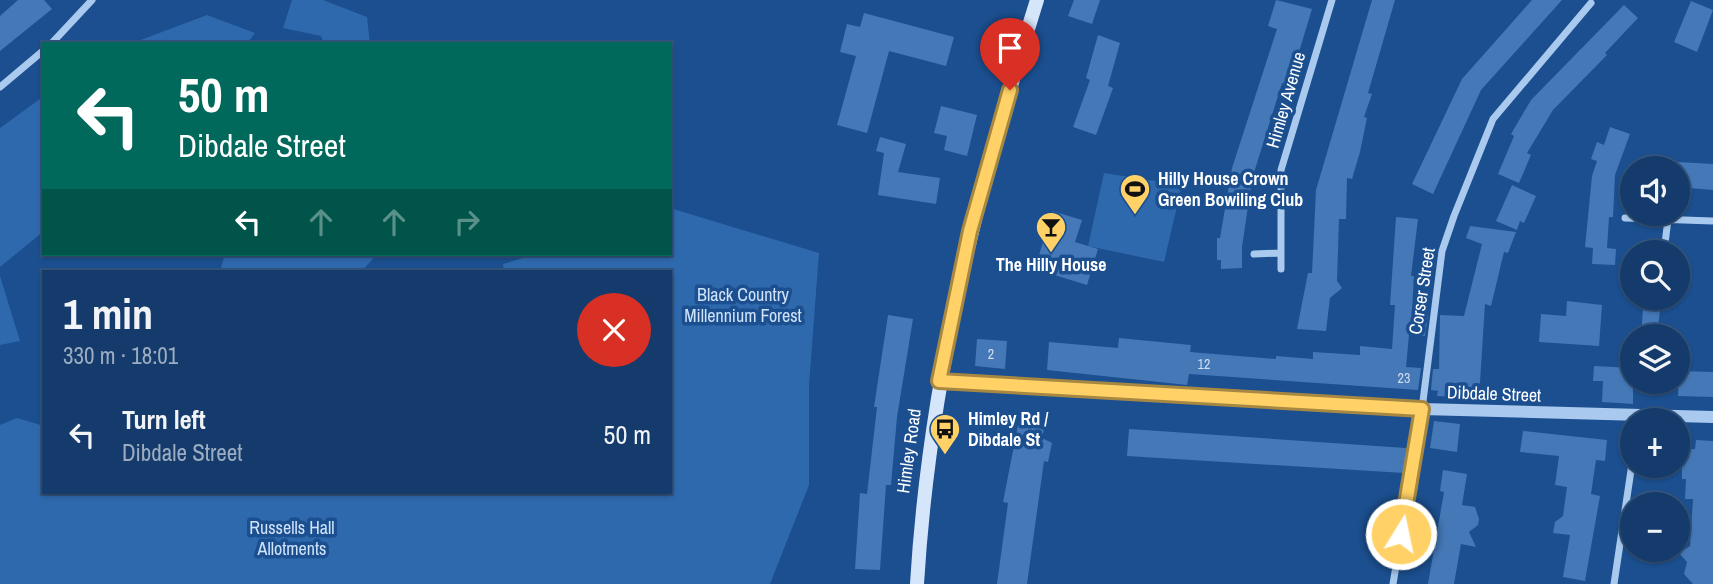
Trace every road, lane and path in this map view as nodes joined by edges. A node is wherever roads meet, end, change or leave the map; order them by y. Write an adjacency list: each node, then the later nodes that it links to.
1 (92, 0): 5 (street)
2 (1037, 0): 13 (main road, Himley Road)
3 (1332, 0): 10 (street, Himley Avenue)
4 (1591, 4): 14 (street, Corser Street)
5 (53, 42)
6 (42, 52): 7 (street)
7 (0, 87)
8 (1690, 220): 9 (street)
9 (1713, 221)
10 (1281, 253): 11 (street); 12 (street, Himley Avenue)
11 (1254, 254)
12 (1281, 269)
13 (939, 381): 14 (street, Dibdale Street); 19 (main road, Himley Road)
14 (1422, 409): 15 (street, Dibdale Street); 20 (street, Corser Street)
15 (1620, 417)
16 (1690, 417): 17 (street, Dibdale Street)
17 (1713, 417)
18 (1630, 478): 21 (street)
19 (917, 584)
20 (1393, 584)
21 (1615, 584)

